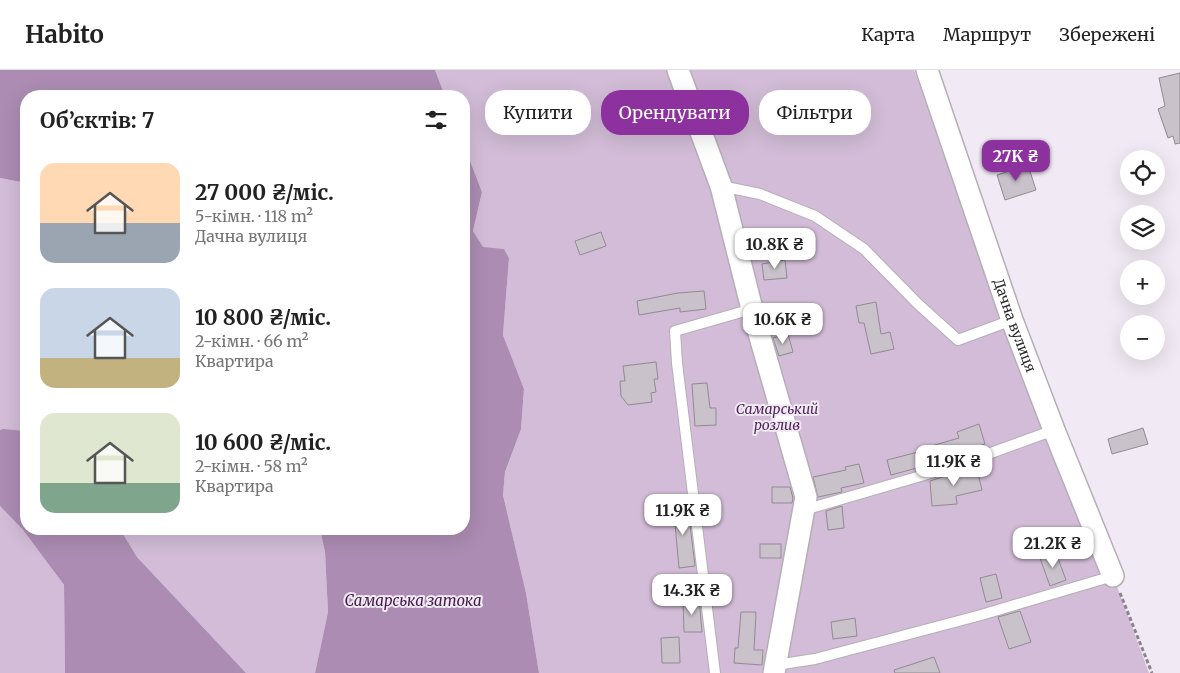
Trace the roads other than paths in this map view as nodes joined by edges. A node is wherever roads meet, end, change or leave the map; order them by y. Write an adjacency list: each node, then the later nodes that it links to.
1 (678, 70): 3 (street)
2 (927, 70): 5 (street, Дачна вулиця)
3 (721, 186): 4 (street); 5 (lane)
4 (752, 309): 7 (street); 10 (lane)
5 (1012, 320): 6 (street, Дачна вулиця)
6 (1054, 430): 7 (lane); 8 (street, Дачна вулиця)
7 (804, 510): 9 (street)
8 (1113, 576): 9 (lane)
9 (775, 669)
10 (715, 673)

